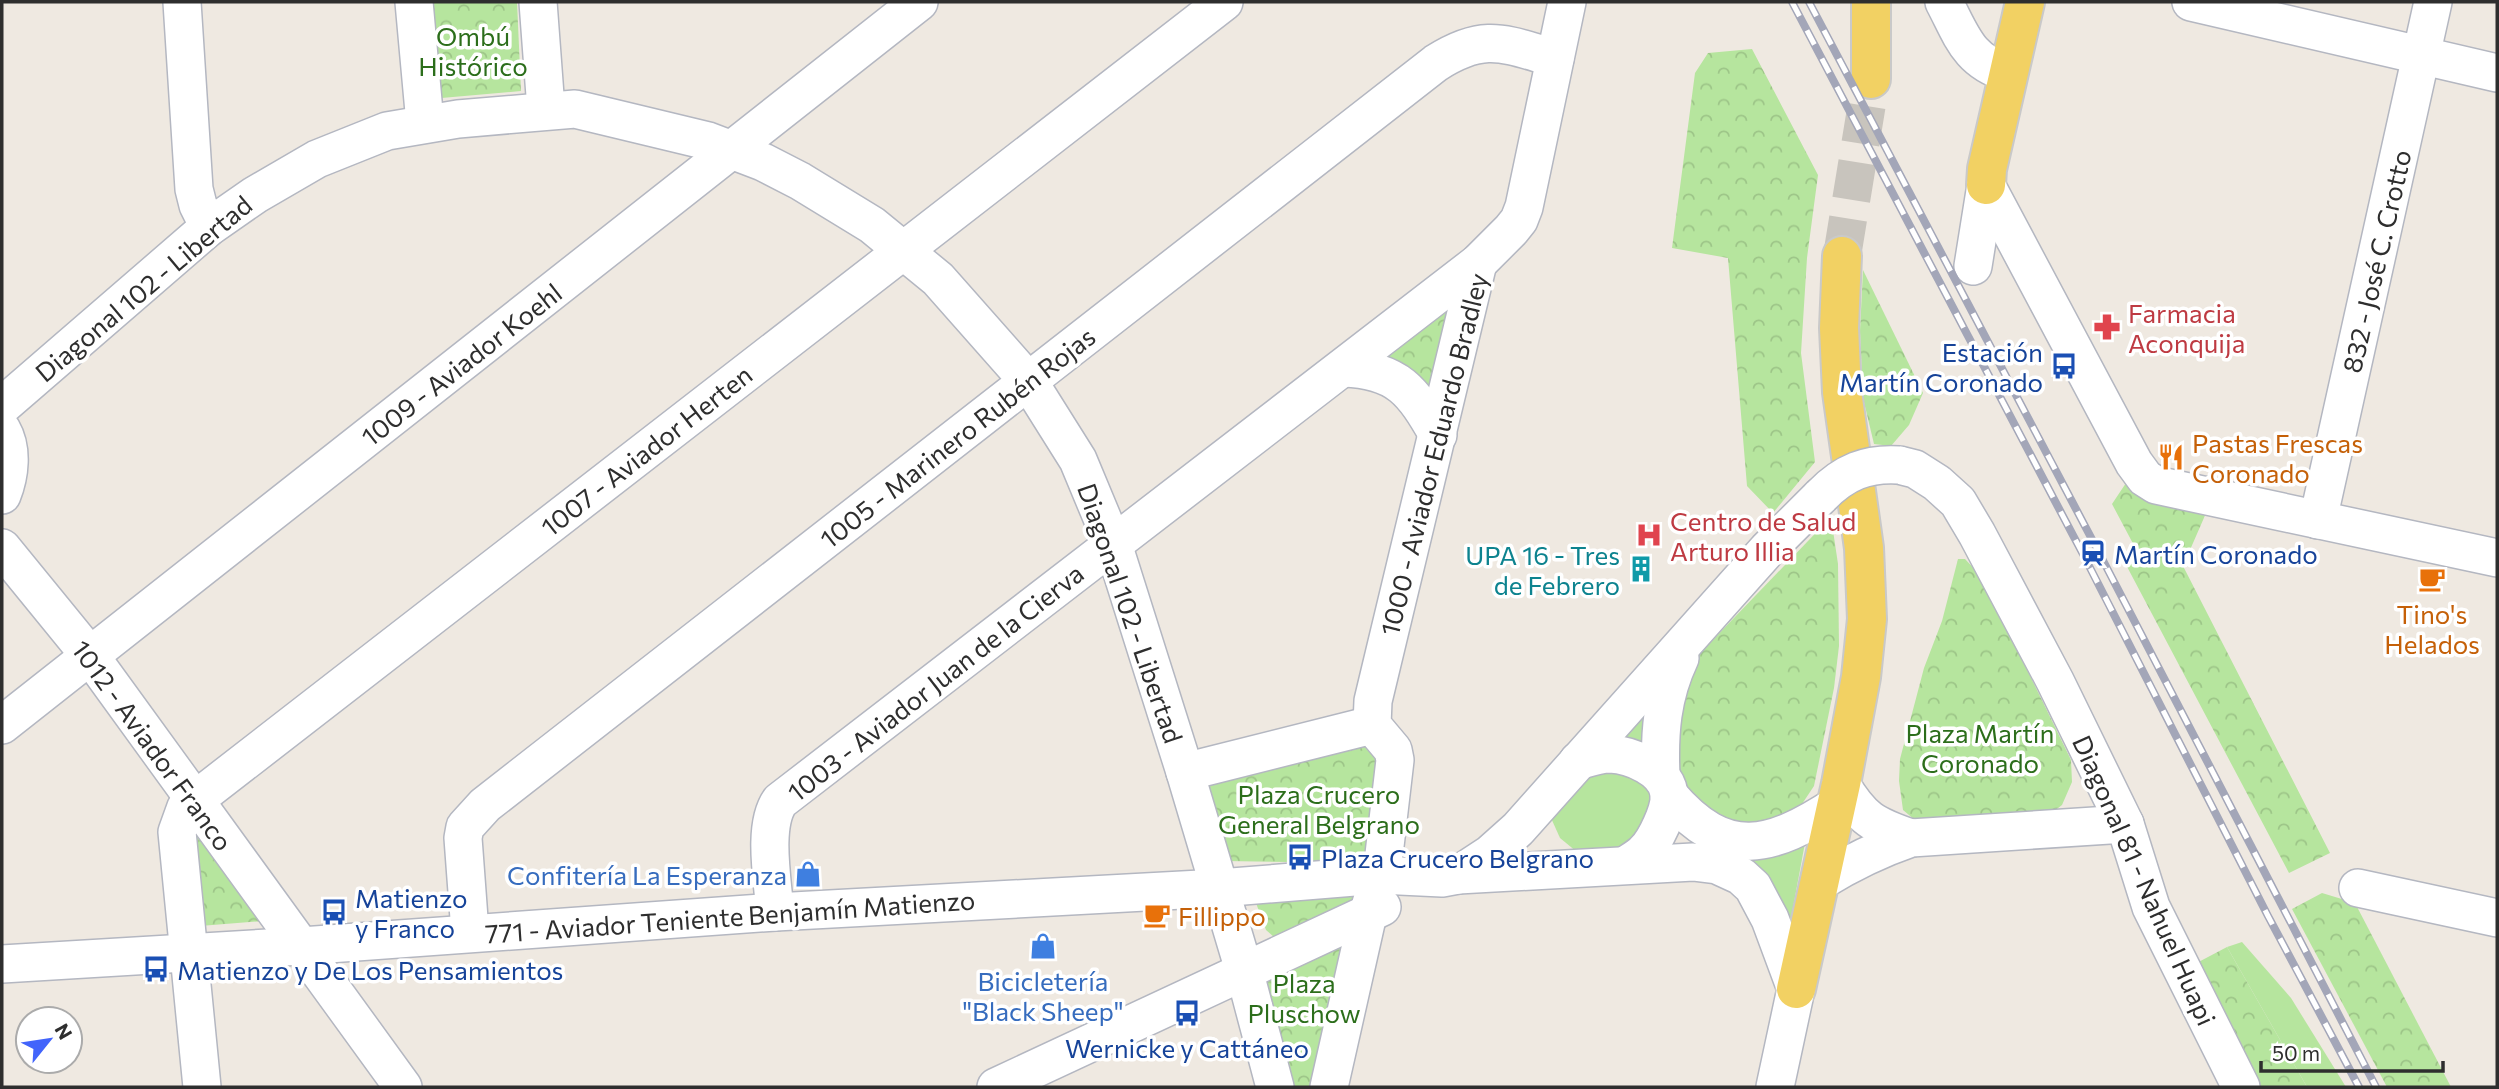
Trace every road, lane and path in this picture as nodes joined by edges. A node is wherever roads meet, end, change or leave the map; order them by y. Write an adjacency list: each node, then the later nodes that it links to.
1 (182, 2): 21 (street)
2 (414, 2): 18 (street)
3 (538, 2): 17 (street)
4 (919, 2): 19 (street, 1009 - Aviador Koehl)
5 (1224, 2): 22 (street, 1007 - Aviador Herten)
6 (1567, 2): 13 (street, 1000 - Aviador Eduardo Bradley)
7 (1871, 2): 16 (main road)
8 (1944, 2): 14 (street)
9 (2025, 2): 14 (main road)
10 (2191, 2): 12 (street)
11 (2433, 2): 12 (street, 832 - José C. Crotto)
12 (2422, 57): 15 (street); 32 (street, 832 - José C. Crotto)
13 (1555, 58): 24 (street, 1000 - Aviador Eduardo Bradley); 27 (street, 1005 - Marinero Rubén Rojas)
14 (2008, 73): 20 (main road)
15 (2497, 73)
16 (1871, 79)
17 (546, 109): 18 (street, Diagonal 102 - Libertad); 19 (street, Diagonal 102 - Libertad)
18 (425, 123): 21 (street, Diagonal 102 - Libertad)
19 (733, 150): 22 (street, Diagonal 102 - Libertad); 37 (street, 1009 - Aviador Koehl)
20 (1986, 185): 25 (street); 32 (street)
21 (209, 227): 28 (street, Diagonal 102 - Libertad)
22 (904, 250): 27 (street, Diagonal 102 - Libertad); 46 (street, 1007 - Aviador Herten)
23 (1842, 256): 44 (main road)
24 (1478, 263): 26 (street, 1003 - Aviador Juan de la Cierva); 30 (street, 1000 - Aviador Eduardo Bradley)
25 (1973, 266)
26 (1344, 368): 30 (street); 33 (street, 1003 - Aviador Juan de la Cierva)
27 (1029, 382): 33 (street, Diagonal 102 - Libertad); 60 (street, 1005 - Marinero Rubén Rojas)
28 (2, 406)
29 (2, 430): 31 (street)
30 (1438, 435): 39 (street, 1000 - Aviador Eduardo Bradley)
31 (2, 495)
32 (2318, 520): 35 (street)
33 (1113, 544): 42 (street, Diagonal 102 - Libertad); 57 (street, 1003 - Aviador Juan de la Cierva)
34 (2, 548): 37 (street, 1012 - Aviador Franco)
35 (2497, 558)
36 (1690, 637): 40 (street, Diagonal 81 - Nahuel Huapi, bridge); 41 (street, Diagonal 81 - Nahuel Huapi); 43 (street, Diagonal 81 - Nahuel Huapi)
37 (91, 657): 38 (street, 1009 - Aviador Koehl); 46 (street, 1012 - Aviador Franco)
38 (2, 725)
39 (1372, 725): 42 (street); 52 (street)
40 (2087, 748): 47 (street, Diagonal 81 - Nahuel Huapi); 48 (street)
41 (1578, 761): 43 (street); 45 (street)
42 (1185, 772): 55 (street, Diagonal 102 - Libertad)
43 (1665, 785): 44 (street); 50 (street)
44 (1839, 794): 49 (street); 54 (main road)
45 (1545, 798): 51 (street); 53 (street)
46 (194, 800): 61 (street, 1012 - Aviador Franco); 62 (street, 1007 - Aviador Herten)
47 (2125, 824): 48 (street); 72 (street, Diagonal 81 - Nahuel Huapi)
48 (2058, 827): 49 (street)
49 (1911, 838): 54 (street)
50 (1626, 865): 51 (street); 65 (street)
51 (1580, 869): 53 (street, 771 - Aviador Teniente Benjamín Matienzo)
52 (1379, 875): 53 (street, 771 - Aviador Teniente Benjamín Matienzo); 55 (street, 771 - Aviador Teniente Benjamín Matienzo); 58 (street)
53 (1450, 877): 58 (street)
54 (1821, 881): 65 (main road)
55 (1219, 888): 57 (street, 771 - Aviador Teniente Benjamín Matienzo); 64 (street, Diagonal 102 - Libertad)
56 (2358, 888): 59 (street)
57 (775, 912): 60 (street, 771 - Aviador Teniente Benjamín Matienzo)
58 (1368, 914): 64 (street); 70 (street)
59 (2497, 918)
60 (470, 932): 61 (street, 771 - Aviador Teniente Benjamín Matienzo)
61 (301, 946): 62 (street, 771 - Aviador Teniente Benjamín Matienzo); 67 (street, 1012 - Aviador Franco)
62 (189, 953): 63 (street, 771 - Aviador Teniente Benjamín Matienzo); 66 (street, 1007 - Aviador Herten)
63 (2, 964)
64 (1244, 970): 68 (street); 69 (street, Diagonal 102 - Libertad)
65 (1796, 989): 71 (street)
66 (202, 1087)
67 (403, 1087)
68 (996, 1087)
69 (1275, 1087)
70 (1329, 1087)
71 (1775, 1087)
72 (2241, 1087)

